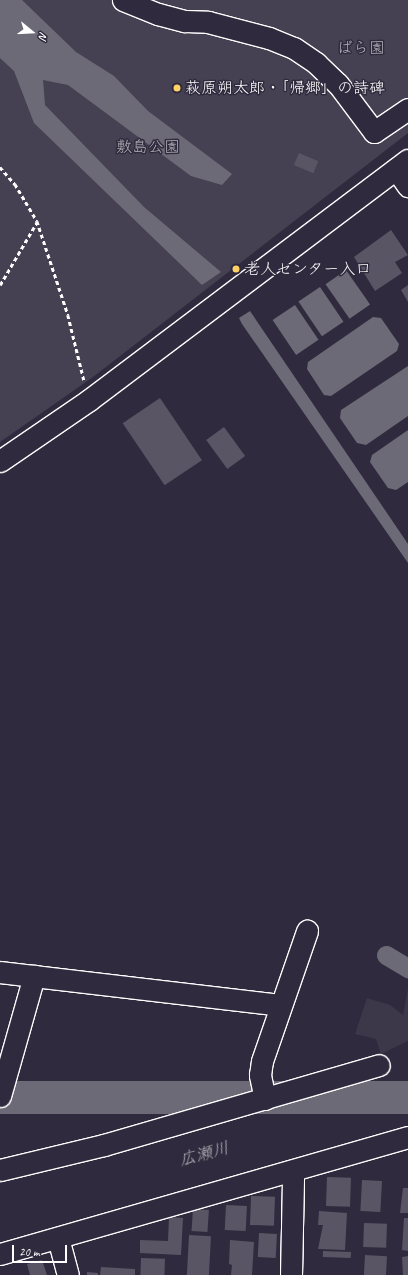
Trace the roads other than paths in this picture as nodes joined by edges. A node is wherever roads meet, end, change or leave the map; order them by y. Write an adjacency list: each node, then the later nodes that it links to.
1 (123, 0): 2 (street)
2 (408, 109)
3 (402, 165): 4 (street); 5 (street)
4 (408, 186)
5 (0, 461)
6 (307, 931): 9 (street)
7 (0, 972): 8 (street)
8 (34, 976): 9 (street); 11 (street)
9 (280, 1006): 12 (street)
10 (379, 1065): 12 (street)
11 (0, 1096)
12 (265, 1100): 14 (street)
13 (408, 1137): 15 (street)
14 (0, 1170)
15 (291, 1171): 16 (street); 19 (street)
16 (58, 1238): 17 (street); 18 (street)
17 (0, 1254)
18 (68, 1275)
19 (291, 1275)

